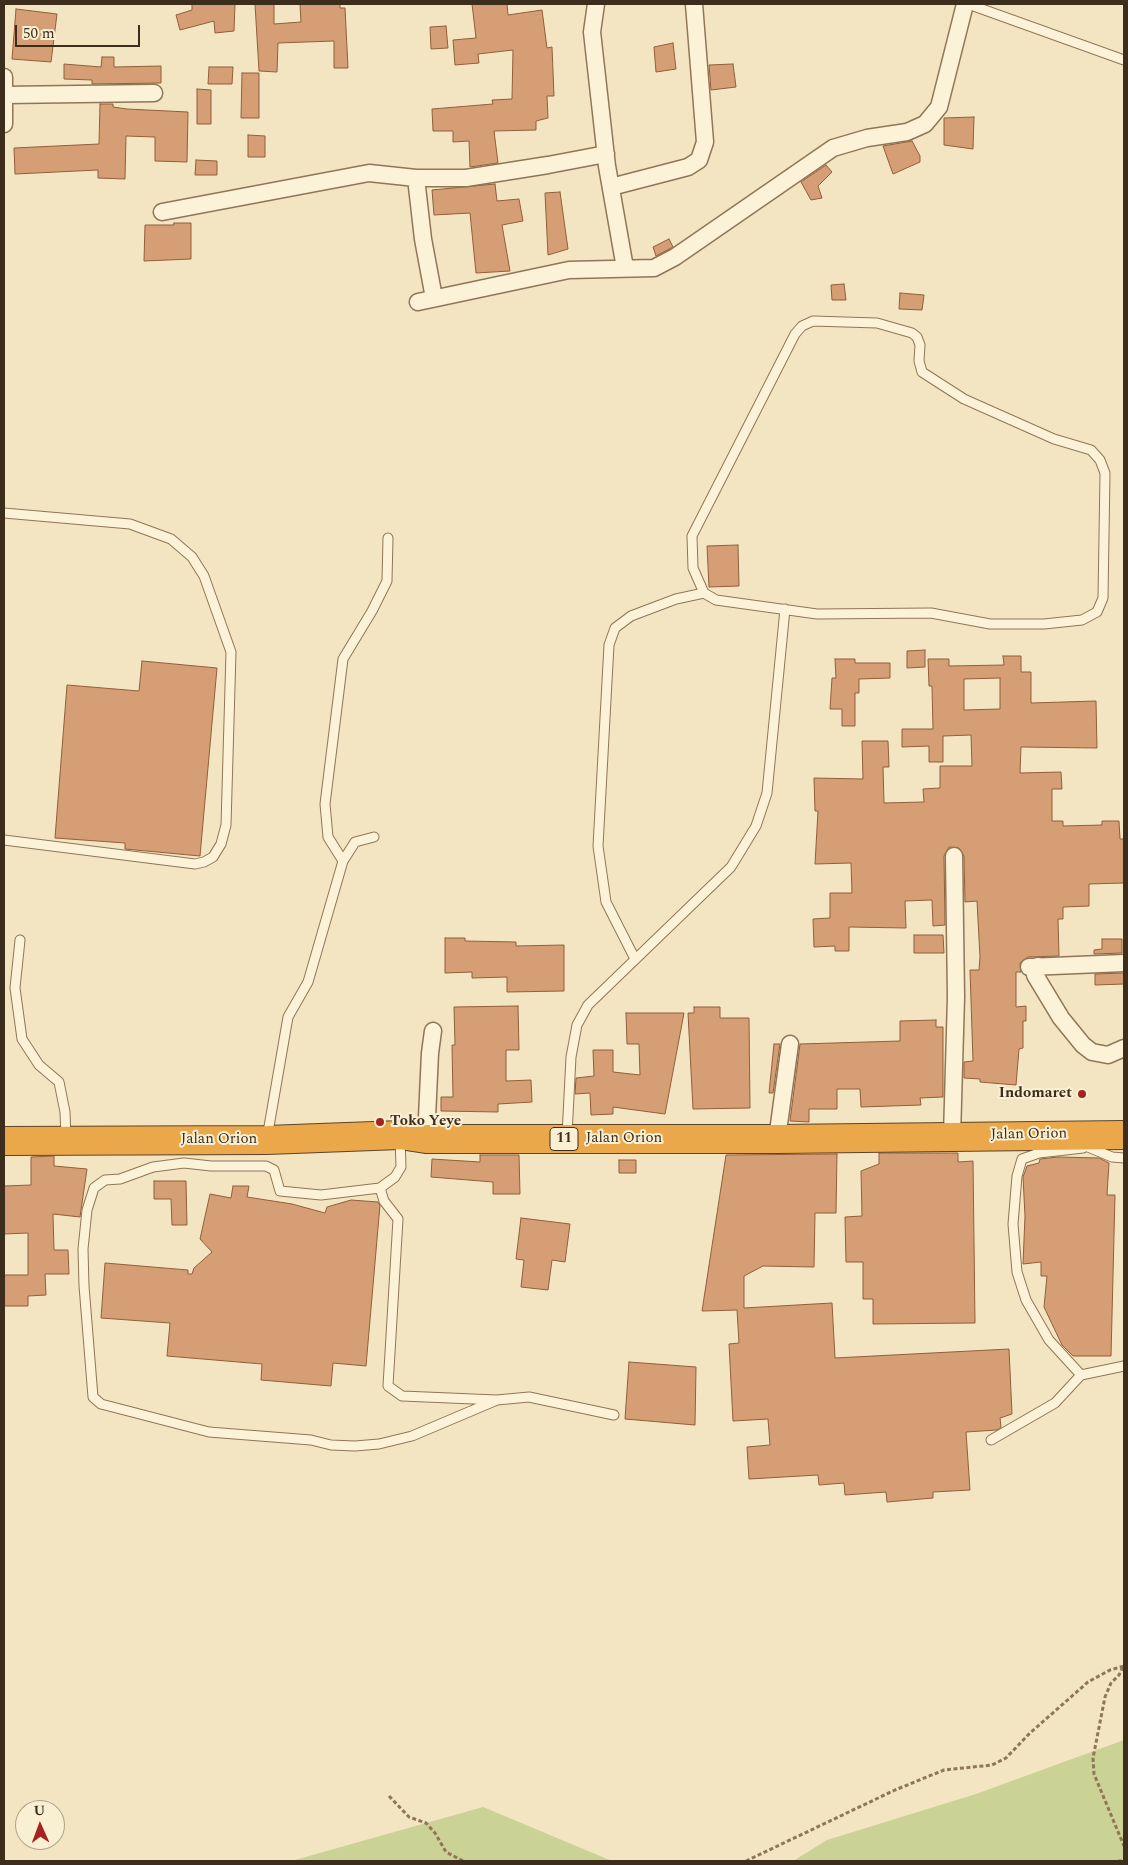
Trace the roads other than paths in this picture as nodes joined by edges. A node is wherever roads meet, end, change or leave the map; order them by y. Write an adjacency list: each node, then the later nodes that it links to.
1 (596, 4): 9 (street)
2 (694, 4): 11 (street)
3 (966, 4): 4 (lane); 13 (street)
4 (1124, 60)
5 (4, 77): 7 (street)
6 (154, 93): 7 (street)
7 (5, 95): 8 (street)
8 (4, 124)
9 (606, 154): 10 (street); 11 (street)
10 (416, 178): 12 (street); 13 (street)
11 (611, 187): 13 (street)
12 (162, 212)
13 (624, 268)
14 (4, 513): 19 (lane)
15 (388, 538): 21 (lane)
16 (704, 593): 17 (lane); 17 (lane); 23 (lane)
17 (786, 609): 23 (lane)
18 (374, 838): 21 (lane)
19 (4, 840)
20 (954, 856): 29 (street)
21 (343, 861): 34 (lane)
22 (20, 940): 33 (lane)
23 (635, 960): 31 (lane)
24 (1124, 963): 27 (street)
25 (433, 1031): 30 (street)
26 (790, 1044): 32 (street)
27 (1124, 1048)
28 (1124, 1135): 36 (highway, Jalan Orion / 11)
29 (952, 1136): 32 (highway, Jalan Orion / 11); 36 (highway, Jalan Orion / 11)
30 (413, 1137): 31 (highway, Jalan Orion / 11); 34 (highway, Jalan Orion / 11); 38 (lane)
31 (567, 1139): 32 (highway, Jalan Orion / 11)
32 (777, 1139)
33 (66, 1140): 34 (highway, Jalan Orion / 11); 35 (highway, Jalan Orion / 11)
34 (266, 1140)
35 (4, 1141)
36 (1092, 1141): 37 (lane); 40 (lane)
37 (1124, 1158)
38 (380, 1188): 41 (lane); 41 (lane)
39 (1124, 1366): 40 (lane)
40 (1082, 1375): 43 (lane)
41 (497, 1400): 42 (lane)
42 (614, 1415)
43 (992, 1440)

